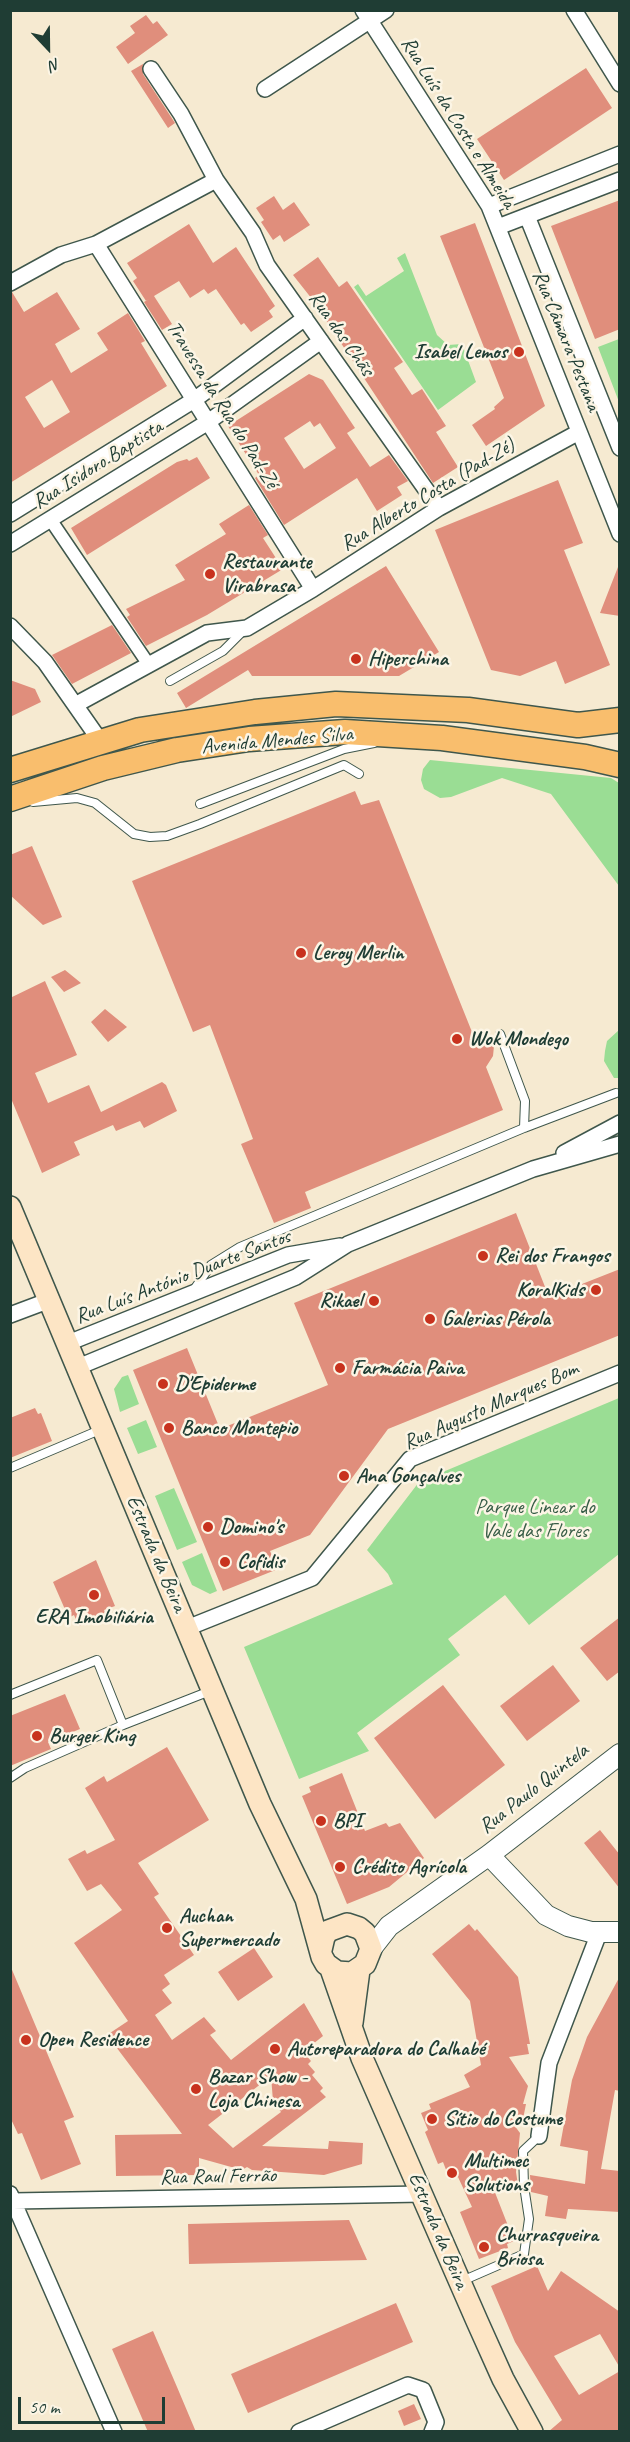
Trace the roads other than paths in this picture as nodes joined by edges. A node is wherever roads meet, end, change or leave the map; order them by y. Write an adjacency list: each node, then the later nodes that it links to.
1 (386, 10): 3 (street)
2 (573, 10): 5 (street)
3 (366, 16): 6 (street); 10 (street, Rua Luís da Costa e Almeida)
4 (151, 69): 8 (street, Rua das Chãs)
5 (620, 84)
6 (265, 89)
7 (620, 154): 10 (street)
8 (216, 180): 13 (street); 15 (street, Rua das Chãs)
9 (620, 180): 11 (street)
10 (489, 206): 12 (street, Rua Luís da Costa e Almeida)
11 (527, 216): 12 (street); 20 (street, Rua Câmara Pestana)
12 (498, 227): 19 (street, Rua Câmara Pestana)
13 (96, 244): 14 (street); 17 (street, Travessa da Rua do Pad-Zé)
14 (10, 284)
15 (305, 318): 16 (street, Rua das Chãs); 17 (street, Rua Isidoro Baptista)
16 (321, 341): 18 (street, Rua Isidoro Baptista); 21 (street, Rua das Chãs)
17 (194, 400): 18 (street, Travessa da Rua do Pad-Zé); 22 (street, Rua Isidoro Baptista)
18 (208, 422): 23 (street, Rua Isidoro Baptista); 26 (street, Travessa da Rua do Pad-Zé)
19 (579, 432): 21 (street, Rua Alberto Costa (Pad-Zé)); 24 (street, Rua Câmara Pestana)
20 (620, 448)
21 (439, 508): 26 (street, Rua Alberto Costa (Pad-Zé))
22 (10, 514)
23 (50, 519): 25 (street, Rua Isidoro Baptista); 29 (street)
24 (620, 534)
25 (10, 544)
26 (313, 589): 28 (street, Rua Alberto Costa (Pad-Zé))
27 (10, 626): 31 (street)
28 (247, 628): 29 (street, Rua Alberto Costa (Pad-Zé)); 30 (lane)
29 (149, 665): 31 (street, Rua Alberto Costa (Pad-Zé))
30 (170, 681)
31 (75, 705): 34 (street)
32 (620, 720): 34 (main road, Avenida Mendes Silva)
33 (411, 736): 35 (main road, Avenida Mendes Silva); 38 (main road, Avenida Mendes Silva); 40 (lane)
34 (101, 742): 36 (main road, Avenida Mendes Silva)
35 (620, 765)
36 (10, 770)
37 (359, 774): 39 (lane)
38 (10, 799)
39 (10, 804)
40 (200, 804)
41 (500, 1034): 44 (lane)
42 (616, 1093): 44 (lane)
43 (620, 1123): 46 (street, Rua Luís António Duarte Santos)
44 (524, 1128): 49 (lane)
45 (620, 1144): 46 (street, Rua Luís António Duarte Santos)
46 (533, 1169): 48 (street, Rua Luís António Duarte Santos)
47 (10, 1207): 50 (main road, Estrada da Beira)
48 (348, 1244): 49 (street, Rua Luís António Duarte Santos); 53 (street, Rua Luís António Duarte Santos)
49 (192, 1293): 52 (street, Rua Luís António Duarte Santos)
50 (50, 1300): 51 (street); 52 (main road, Estrada da Beira)
51 (10, 1315)
52 (68, 1343): 53 (main road, Estrada da Beira)
53 (78, 1367): 55 (main road, Estrada da Beira)
54 (620, 1373): 57 (street, Rua Augusto Marques Bom)
55 (103, 1428): 56 (lane); 57 (main road, Estrada da Beira)
56 (10, 1468)
57 (187, 1628): 58 (main road, Estrada da Beira)
58 (214, 1690): 60 (lane); 66 (main road, Estrada da Beira)
59 (10, 1695): 60 (lane)
60 (123, 1725): 62 (lane)
61 (620, 1754): 65 (street, Rua Paulo Quintela)
62 (25, 1768): 63 (lane); 64 (lane)
63 (10, 1769)
64 (10, 1778)
65 (489, 1855): 68 (street, Rua Paulo Quintela); 70 (street)
66 (306, 1899): 67 (main road, Estrada da Beira); 72 (main road, Estrada da Beira)
67 (350, 1926): 68 (street); 71 (main road, Estrada da Beira); 72 (main road)
68 (389, 1926): 71 (street, Rua Paulo Quintela)
69 (620, 1932): 70 (street)
70 (600, 1933): 75 (street)
71 (371, 1949): 73 (main road, Estrada da Beira)
72 (326, 1960): 73 (main road); 74 (main road, Estrada da Beira)
73 (359, 1970): 74 (main road, Estrada da Beira)
74 (351, 2027): 76 (main road, Estrada da Beira)
75 (538, 2136): 78 (lane)
76 (423, 2194): 77 (street, Rua Raul Ferrão); 78 (main road, Estrada da Beira)
77 (12, 2197): 79 (street)
78 (460, 2282): 82 (main road, Estrada da Beira)
79 (114, 2432)
80 (299, 2432): 81 (street)
81 (432, 2432)
82 (532, 2432)

